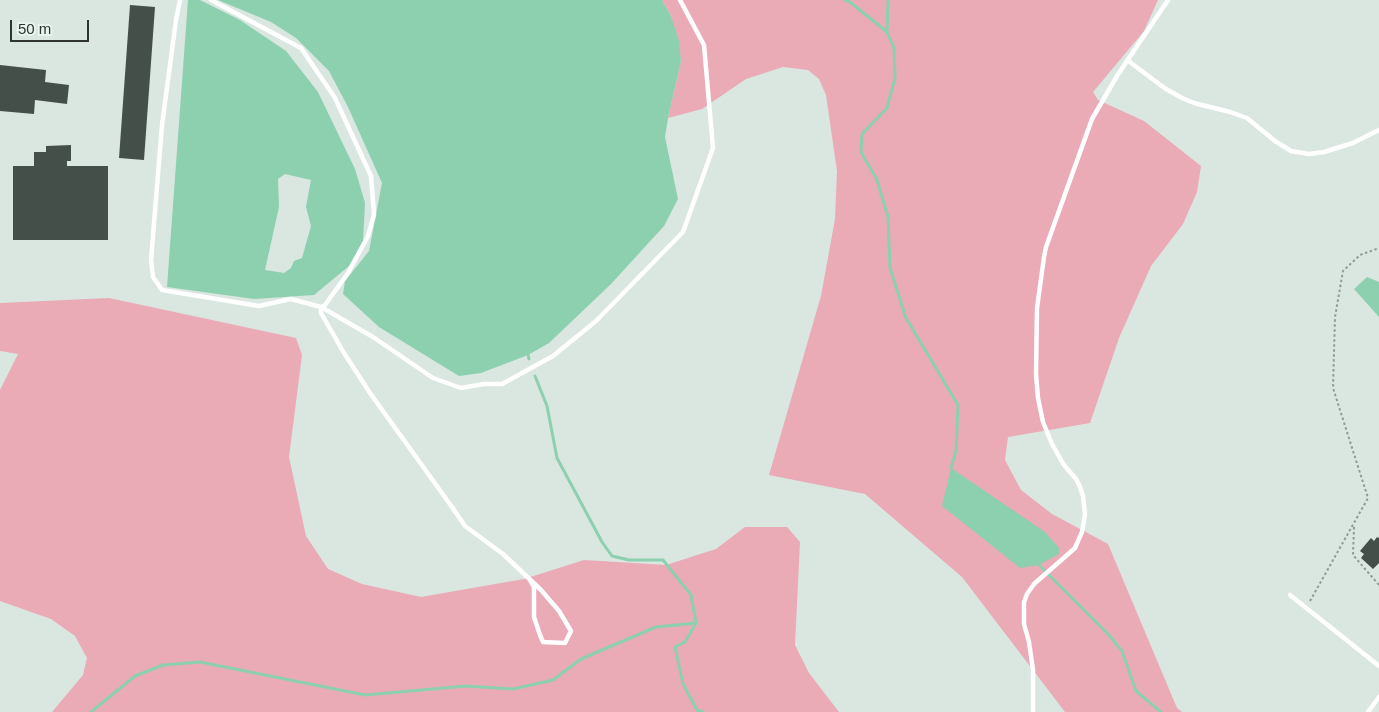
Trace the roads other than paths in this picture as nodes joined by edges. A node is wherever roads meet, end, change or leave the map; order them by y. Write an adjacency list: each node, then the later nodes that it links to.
1 (180, 0): 7 (lane)
2 (212, 0): 7 (lane)
3 (680, 0): 7 (lane)
4 (1168, 0): 5 (lane)
5 (1127, 60): 6 (lane); 12 (lane)
6 (1379, 130)
7 (321, 307): 8 (lane)
8 (530, 580): 8 (lane)
9 (1290, 595): 10 (lane)
10 (1379, 666)
11 (1379, 697): 13 (lane)
12 (1033, 712)
13 (1368, 712)

